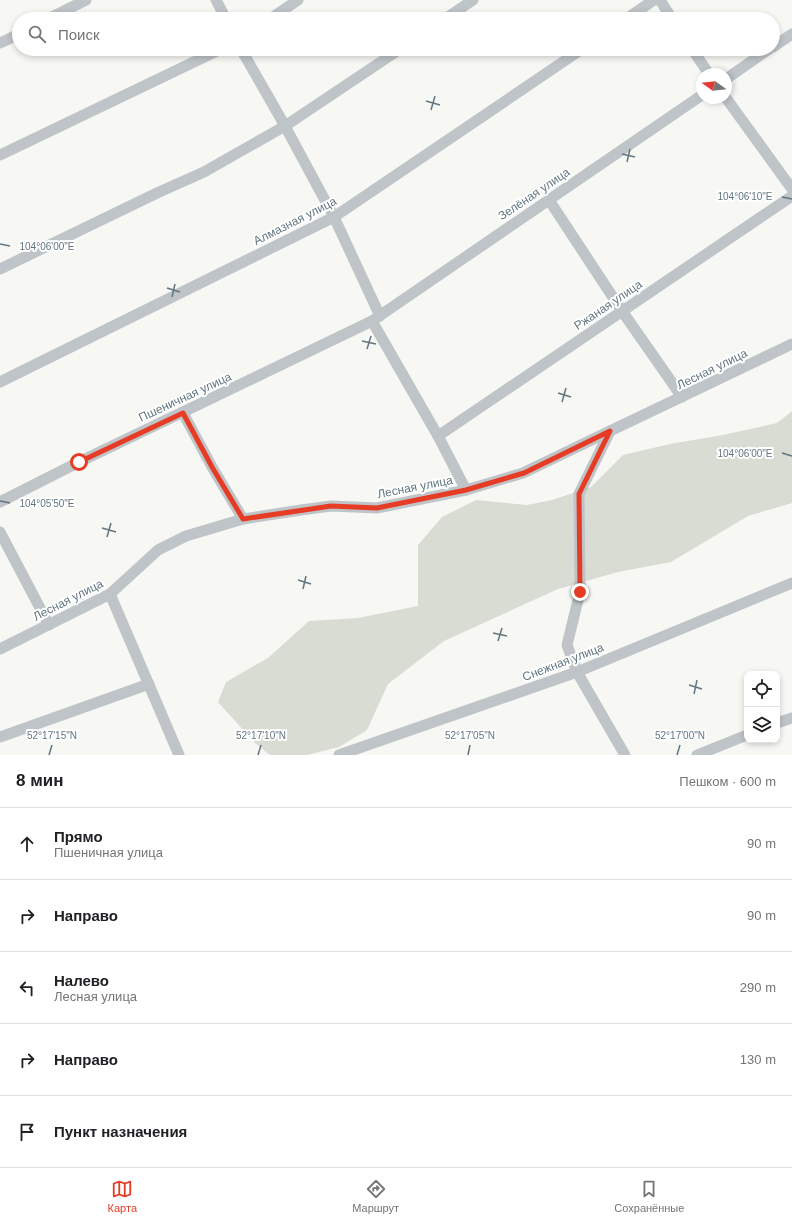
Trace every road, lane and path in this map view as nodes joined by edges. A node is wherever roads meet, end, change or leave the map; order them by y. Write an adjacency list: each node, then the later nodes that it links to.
1 (86, 0): 7 (street)
2 (216, 0): 8 (street)
3 (298, 0): 9 (street)
4 (473, 0): 10 (street)
5 (654, 0): 11 (street)
6 (660, 0): 12 (street)
7 (62, 12)
8 (222, 12)
9 (280, 12)
10 (455, 12)
11 (636, 12)
12 (668, 12)
13 (792, 34): 15 (street)
14 (12, 37): 16 (street)
15 (780, 42)
16 (0, 43)
17 (205, 56): 28 (street)
18 (245, 56): 27 (street)
19 (390, 56): 27 (street)
20 (572, 56): 32 (street, Алмазная улица)
21 (697, 56): 23 (street)
22 (760, 56): 24 (street)
23 (705, 68)
24 (732, 75)
25 (696, 99): 31 (street, Зелёная улица)
26 (730, 104): 29 (street)
27 (285, 126): 32 (street); 33 (street)
28 (0, 155)
29 (792, 189)
30 (792, 196): 34 (street, Ржаная улица)
31 (549, 200): 34 (street); 35 (street, Зелёная улица)
32 (334, 217): 35 (street); 37 (street, Алмазная улица)
33 (0, 269)
34 (622, 311): 38 (street); 41 (street, Ржаная улица)
35 (376, 318): 39 (street, Пшеничная улица); 41 (street)
36 (792, 344): 38 (street, Лесная улица)
37 (0, 382)
38 (682, 397): 40 (street, Лесная улица)
39 (183, 413): 43 (street, Пшеничная улица); 44 (street)
40 (610, 431): 42 (street, Лесная улица); 50 (street)
41 (438, 436): 42 (street)
42 (466, 490): 44 (street, Лесная улица)
43 (0, 502)
44 (243, 519): 47 (street, Лесная улица)
45 (0, 532): 48 (street)
46 (792, 583): 50 (street, Снежная улица)
47 (110, 594): 48 (street, Лесная улица); 51 (street)
48 (49, 625): 49 (street, Лесная улица)
49 (0, 649)
50 (577, 672): 57 (street, Снежная улица); 58 (street)
51 (149, 684): 55 (street); 56 (street)
52 (792, 718): 53 (street)
53 (780, 723)
54 (744, 736): 59 (street)
55 (0, 737)
56 (179, 755)
57 (339, 755)
58 (625, 755)
59 (697, 755)

